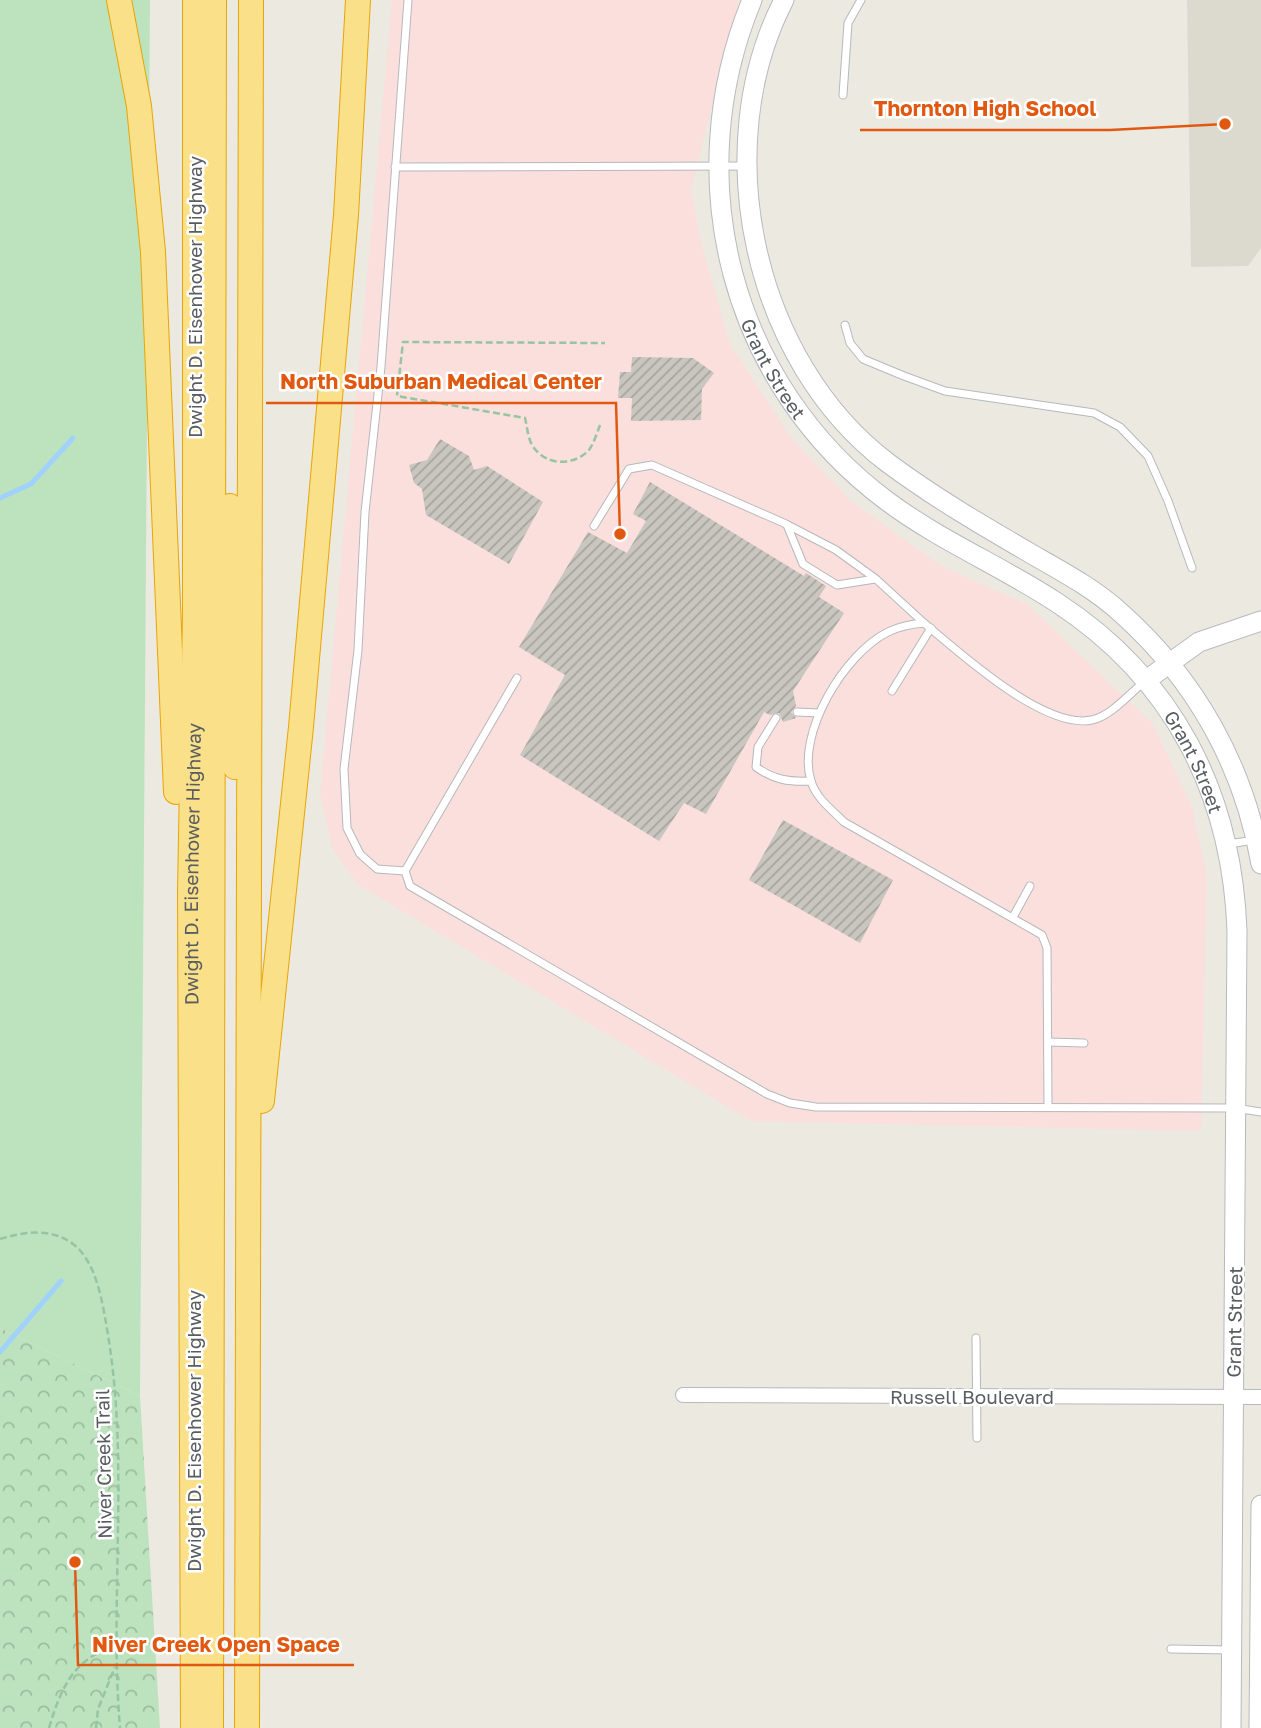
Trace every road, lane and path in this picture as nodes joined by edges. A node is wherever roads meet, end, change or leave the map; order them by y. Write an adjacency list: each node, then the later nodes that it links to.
1 (119, 0): 38 (highway)
2 (194, 0): 38 (highway, Dwight D. Eisenhower Highway)
3 (214, 0): 63 (highway)
4 (230, 0): 39 (highway)
5 (251, 0): 39 (highway)
6 (358, 0): 47 (highway)
7 (408, 0): 12 (lane)
8 (752, 0): 13 (street, Grant Street)
9 (784, 0): 14 (street, Grant Street)
10 (861, 0): 11 (lane)
11 (843, 95)
12 (395, 166): 13 (lane); 36 (lane)
13 (718, 166): 14 (lane); 27 (street, Grant Street)
14 (747, 166): 25 (street, Grant Street)
15 (845, 325): 20 (lane)
16 (606, 342): 17 (path)
17 (600, 425)
18 (786, 524): 19 (lane); 21 (lane); 21 (lane)
19 (594, 526)
20 (1192, 568)
21 (876, 579): 23 (lane)
22 (1261, 621): 25 (street)
23 (924, 623): 24 (lane); 30 (lane)
24 (931, 628): 27 (lane); 28 (lane)
25 (1168, 662): 27 (street); 33 (street, Grant Street)
26 (517, 678): 36 (lane)
27 (1145, 681): 34 (street, Grant Street)
28 (892, 691)
29 (797, 712): 30 (lane)
30 (819, 713): 32 (lane)
31 (776, 718): 32 (lane)
32 (811, 781): 40 (lane)
33 (1259, 840): 34 (lane); 35 (street, Grant Street)
34 (1228, 844): 44 (street, Grant Street)
35 (1261, 864)
36 (405, 871): 43 (lane)
37 (1030, 886): 40 (lane)
38 (190, 892): 62 (highway, Dwight D. Eisenhower Highway)
39 (251, 907): 47 (highway)
40 (1013, 917): 41 (lane)
41 (1048, 1042): 42 (lane); 43 (lane)
42 (1084, 1043)
43 (1048, 1107): 44 (lane)
44 (1235, 1108): 45 (lane); 51 (street, Grant Street)
45 (1261, 1112)
46 (0, 1239): 55 (path, Niver Creek Trail)
47 (248, 1266): 64 (highway)
48 (976, 1338): 50 (lane)
49 (683, 1395): 50 (street, Russell Boulevard)
50 (976, 1396): 51 (street, Russell Boulevard); 53 (lane)
51 (1233, 1396): 52 (street, Russell Boulevard); 57 (street, Grant Street)
52 (1261, 1397)
53 (977, 1438)
54 (1261, 1505): 66 (street)
55 (116, 1646): 58 (path, Niver Creek Trail); 59 (path)
56 (1171, 1649): 57 (lane)
57 (1232, 1650): 65 (street, Grant Street)
58 (116, 1664): 60 (path); 61 (path, Niver Creek Trail)
59 (49, 1728)
60 (96, 1728)
61 (120, 1728)
62 (194, 1728)
63 (211, 1728)
64 (247, 1728)
65 (1231, 1728)
66 (1259, 1728)

